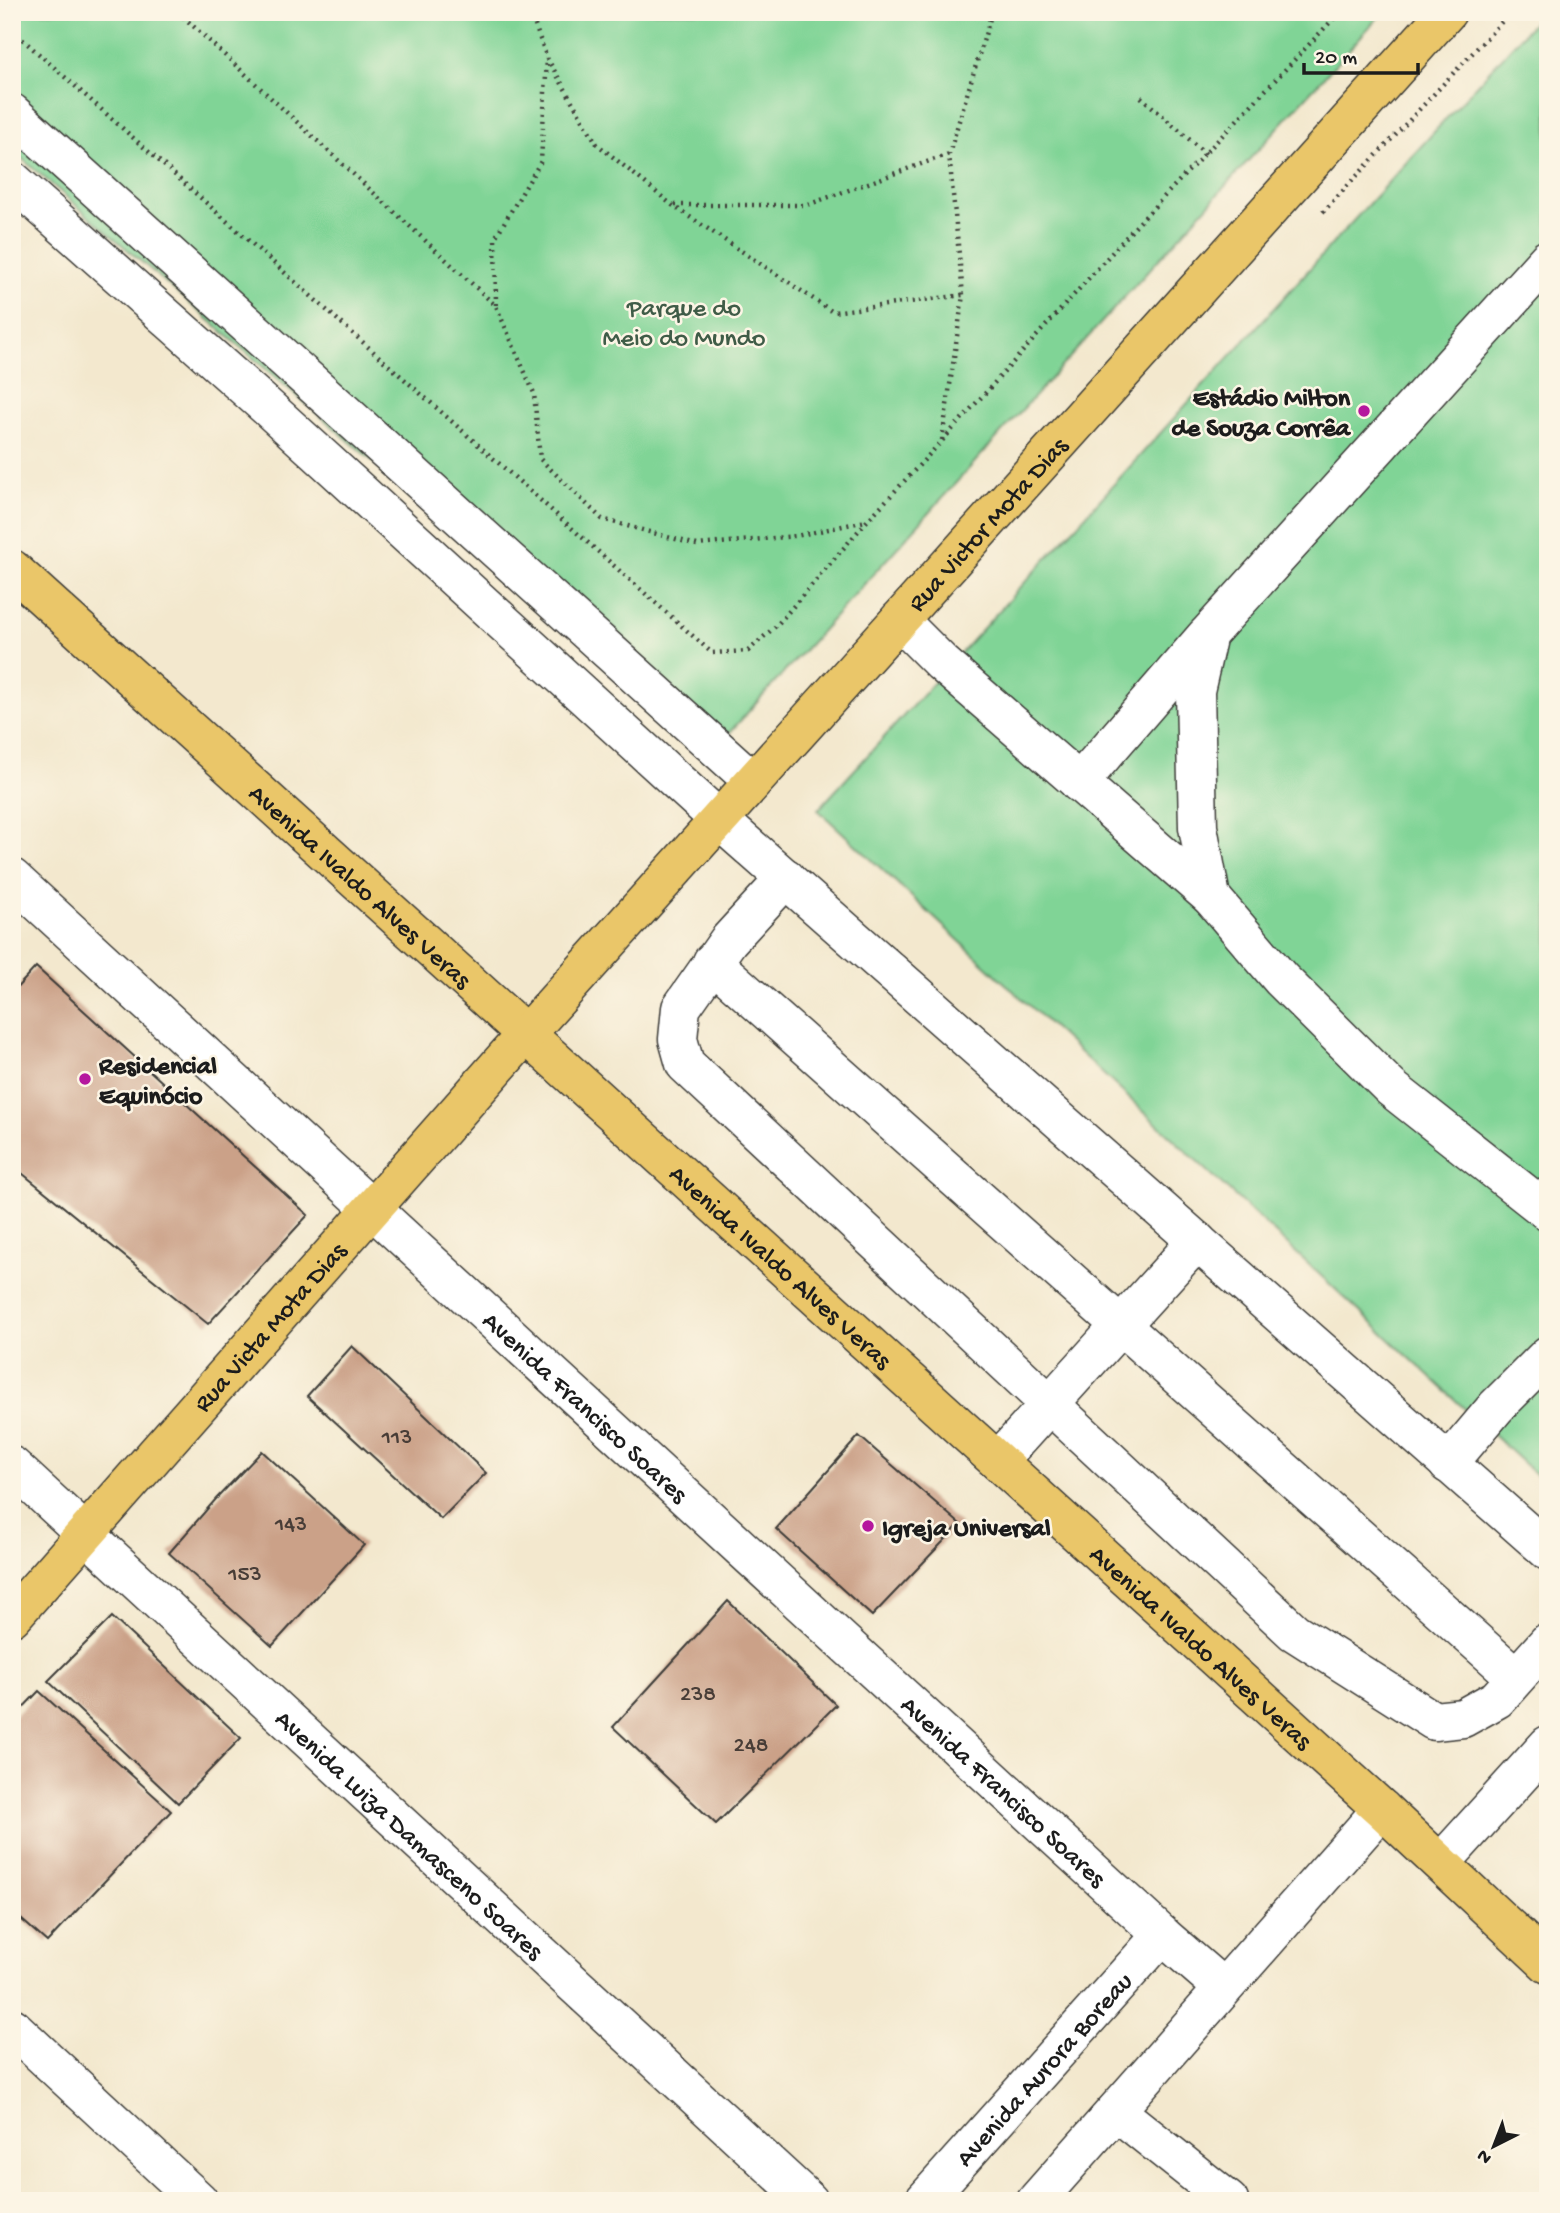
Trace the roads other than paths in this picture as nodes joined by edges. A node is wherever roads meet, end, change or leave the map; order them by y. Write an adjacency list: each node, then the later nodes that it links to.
1 (1447, 12): 6 (main road, Rua Victor Mota Dias)
2 (12, 113): 8 (street)
3 (12, 180): 10 (street)
4 (1548, 259): 7 (street)
5 (12, 569): 15 (main road, Avenida Ivaldo Alves Veras)
6 (899, 620): 8 (main road, Rua Victor Mota Dias); 9 (street)
7 (1208, 634): 9 (street); 13 (street)
8 (753, 781): 10 (main road, Rua Victor Mota Dias)
9 (1079, 783): 13 (street)
10 (719, 819): 12 (street); 15 (main road, Rua Victor Mota Dias)
11 (12, 878): 16 (street, Avenida Francisco Soares)
12 (786, 878): 14 (street); 18 (street)
13 (1210, 897): 17 (street)
14 (712, 962): 19 (street); 21 (street)
15 (526, 1034): 16 (main road, Rua Victa Mota Dias); 22 (main road, Avenida Ivaldo Alves Veras)
16 (372, 1208): 25 (main road, Rua Victa Mota Dias); 33 (street, Avenida Francisco Soares)
17 (1548, 1212)
18 (1197, 1241): 19 (street); 23 (street)
19 (1121, 1325): 21 (street); 29 (street)
20 (1548, 1355): 23 (street)
21 (1050, 1404): 22 (street); 29 (street)
22 (998, 1461): 31 (main road, Avenida Ivaldo Alves Veras)
23 (1448, 1464): 26 (street)
24 (12, 1466): 25 (street, Avenida Luiza Damasceno Soares)
25 (85, 1533): 27 (main road, Rua Victa Mota Dias); 39 (street, Avenida Luiza Damasceno Soares)
26 (1548, 1551)
27 (12, 1616)
28 (1548, 1642): 29 (street)
29 (1516, 1677)
30 (1546, 1752): 32 (street)
31 (1382, 1809): 32 (main road, Avenida Ivaldo Alves Veras); 35 (street)
32 (1441, 1863): 34 (main road, Avenida Ivaldo Alves Veras)
33 (1162, 1935): 35 (street, Avenida Francisco Soares); 40 (street, Avenida Aurora Boreau)
34 (1548, 1964)
35 (1223, 1988): 37 (street)
36 (12, 2028): 38 (street)
37 (1116, 2111): 41 (street); 42 (street)
38 (199, 2201)
39 (810, 2201)
40 (924, 2201)
41 (1036, 2201)
42 (1229, 2201)

